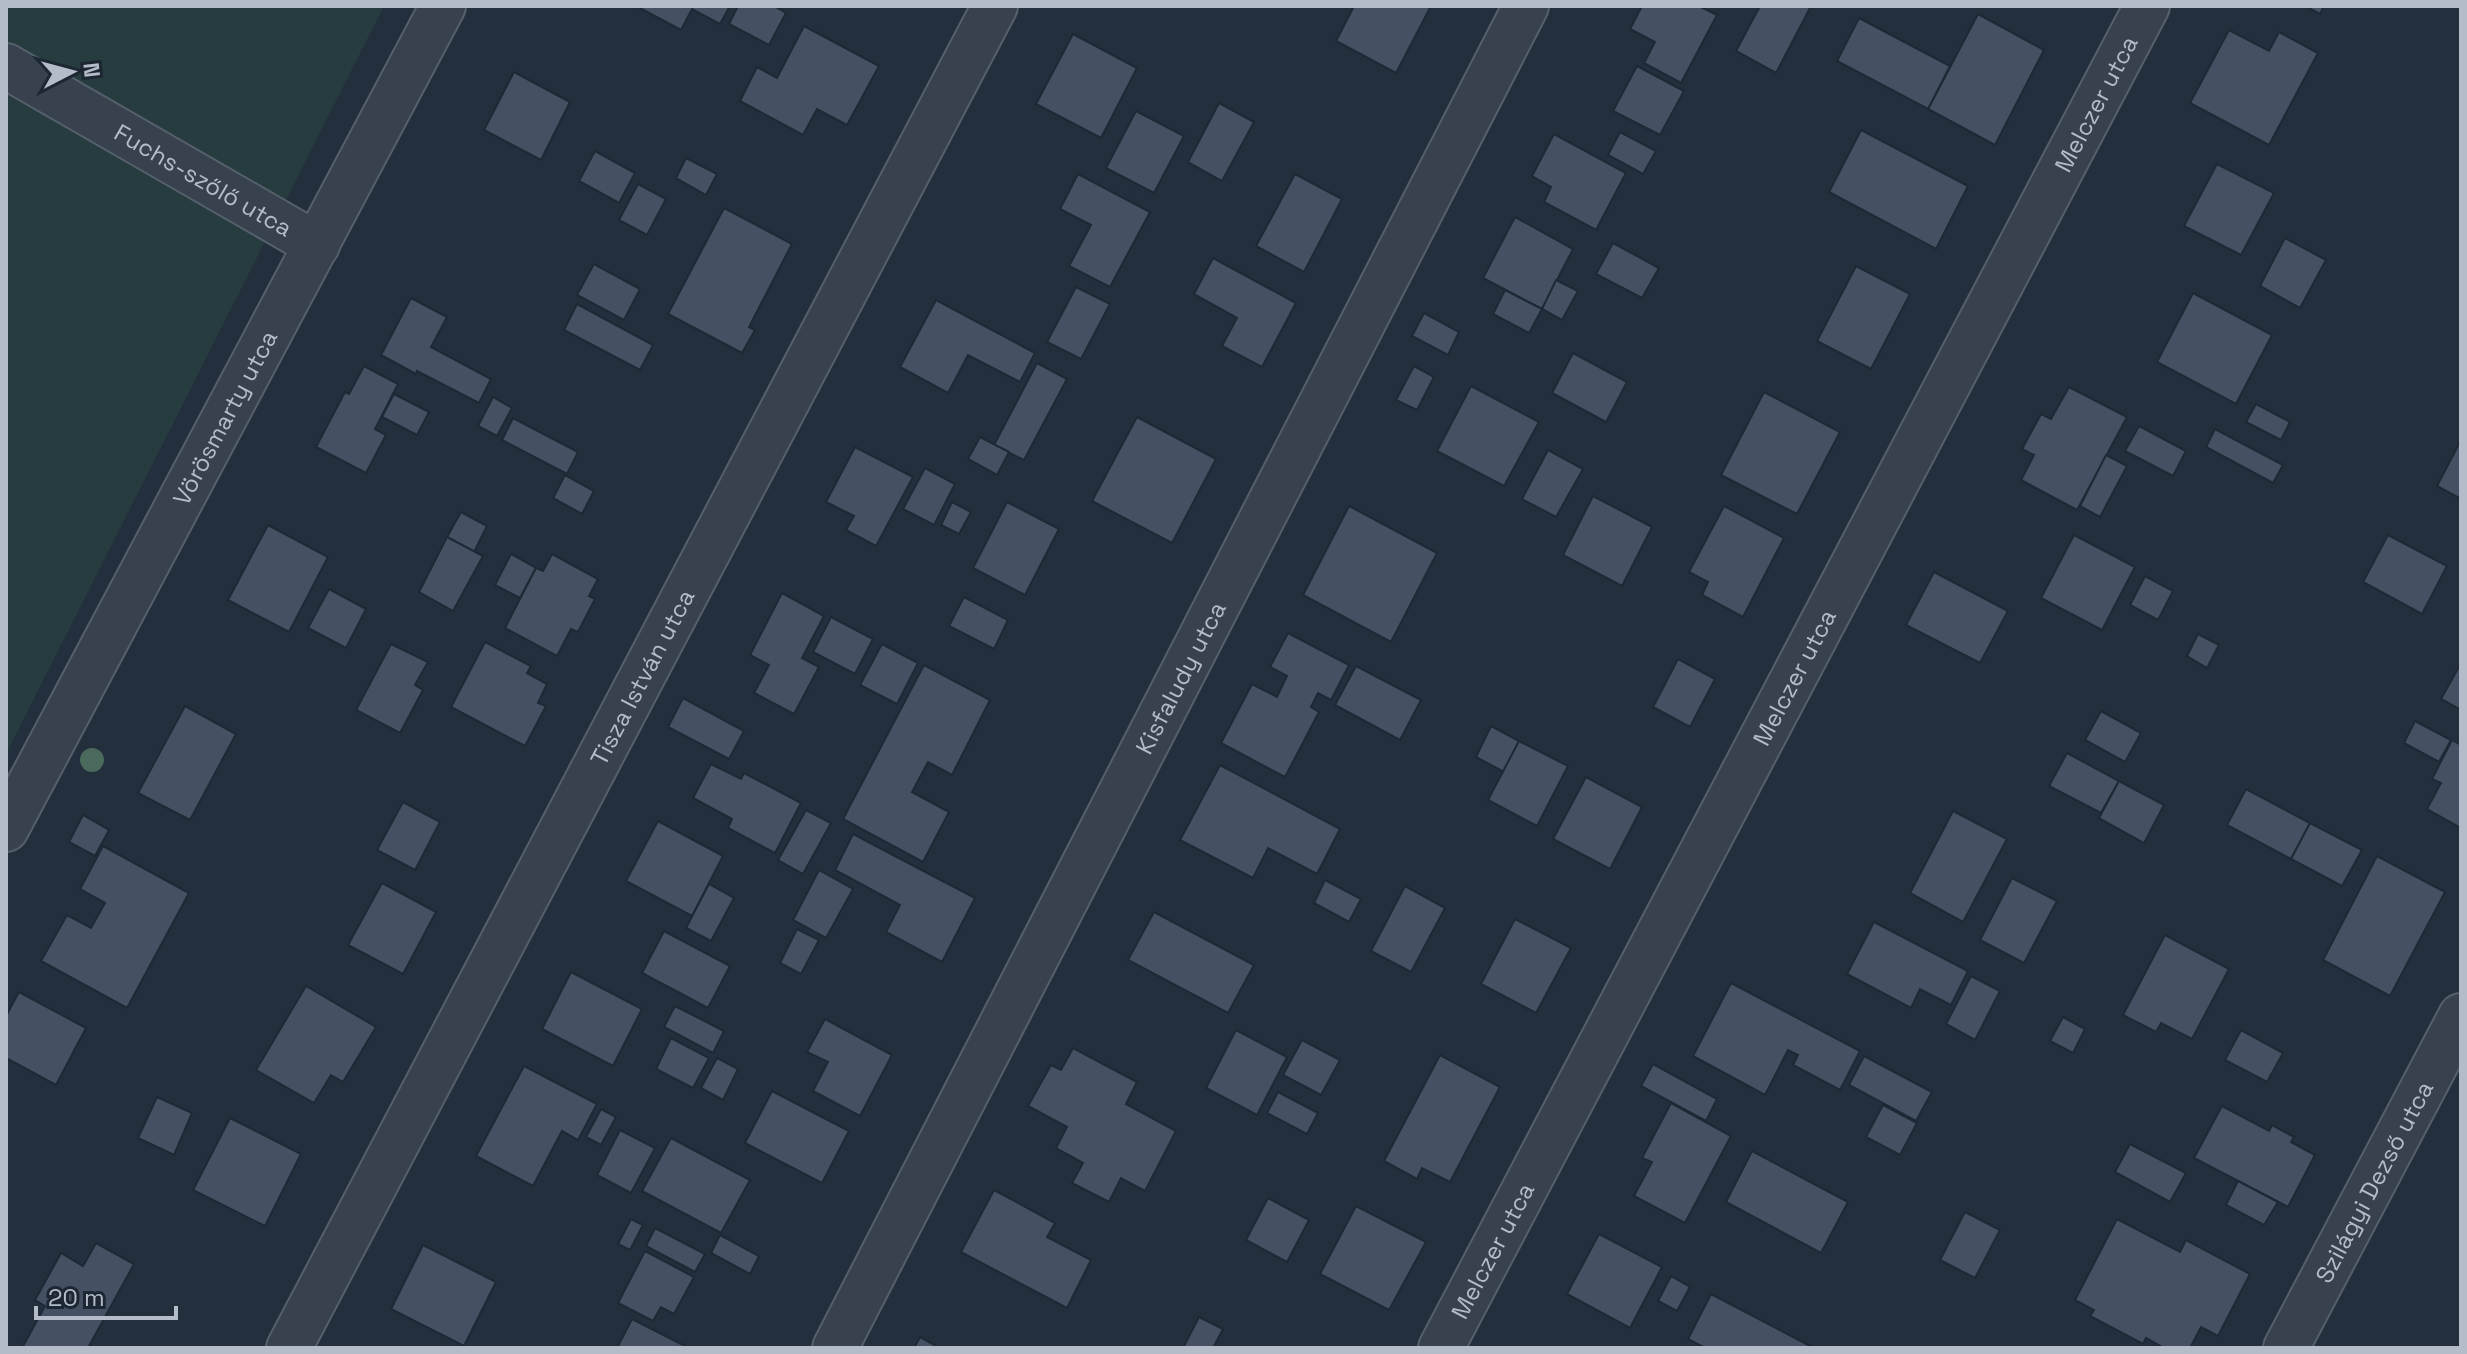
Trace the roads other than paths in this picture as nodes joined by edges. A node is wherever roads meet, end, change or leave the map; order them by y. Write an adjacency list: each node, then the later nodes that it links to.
1 (443, 6): 6 (street, Vörösmarty utca)
2 (995, 6): 9 (street, Tisza István utca)
3 (1526, 6): 10 (street, Kisfaludy utca)
4 (2147, 6): 11 (street, Melczer utca)
5 (6, 66): 6 (street, Fuchs-szőlő utca)
6 (317, 245): 7 (street, Vörösmarty utca)
7 (6, 829)
8 (2461, 1016): 12 (street, Szilágyi Dezső utca)
9 (289, 1348)
10 (835, 1348)
11 (1441, 1348)
12 (2286, 1348)

